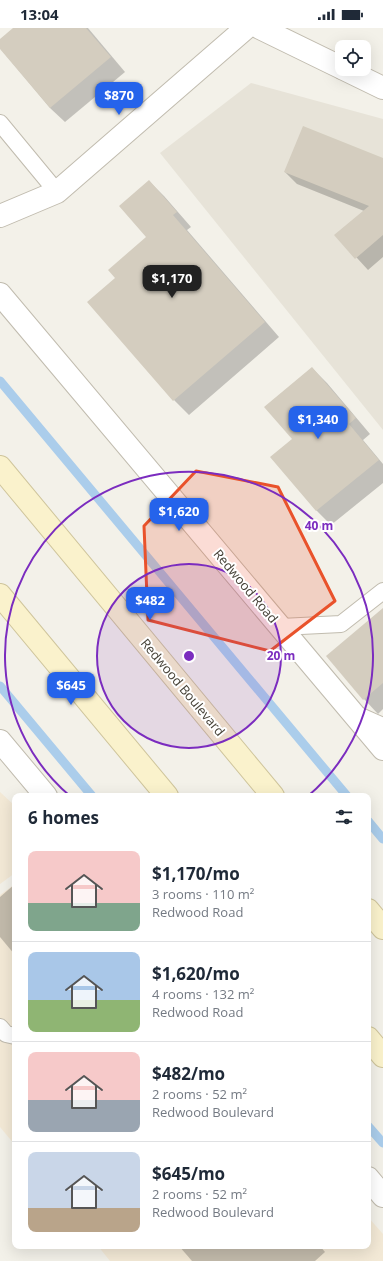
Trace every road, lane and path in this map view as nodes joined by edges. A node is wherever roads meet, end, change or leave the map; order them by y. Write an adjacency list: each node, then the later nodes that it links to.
1 (246, 28): 7 (street)
2 (260, 28): 3 (street)
3 (335, 64)
4 (359, 76): 5 (street)
5 (383, 88)
6 (0, 123): 7 (lane)
7 (57, 192): 8 (street)
8 (0, 216)
9 (0, 294): 13 (street, Redwood Road)
10 (0, 467): 20 (main road, Redwood Boulevard)
11 (383, 592): 13 (lane)
12 (0, 595): 19 (main road)
13 (281, 628): 14 (street, Redwood Road)
14 (352, 712): 15 (lane); 17 (street, Redwood Road)
15 (383, 726)
16 (0, 741): 18 (street)
17 (383, 749)
18 (43, 793)
19 (165, 793)
20 (271, 793)
21 (371, 914): 22 (main road)
22 (383, 928)
23 (0, 1027): 24 (lane)
24 (12, 1035)
25 (371, 1042): 26 (main road)
26 (383, 1056)
27 (371, 1182): 28 (street)
28 (383, 1196)

